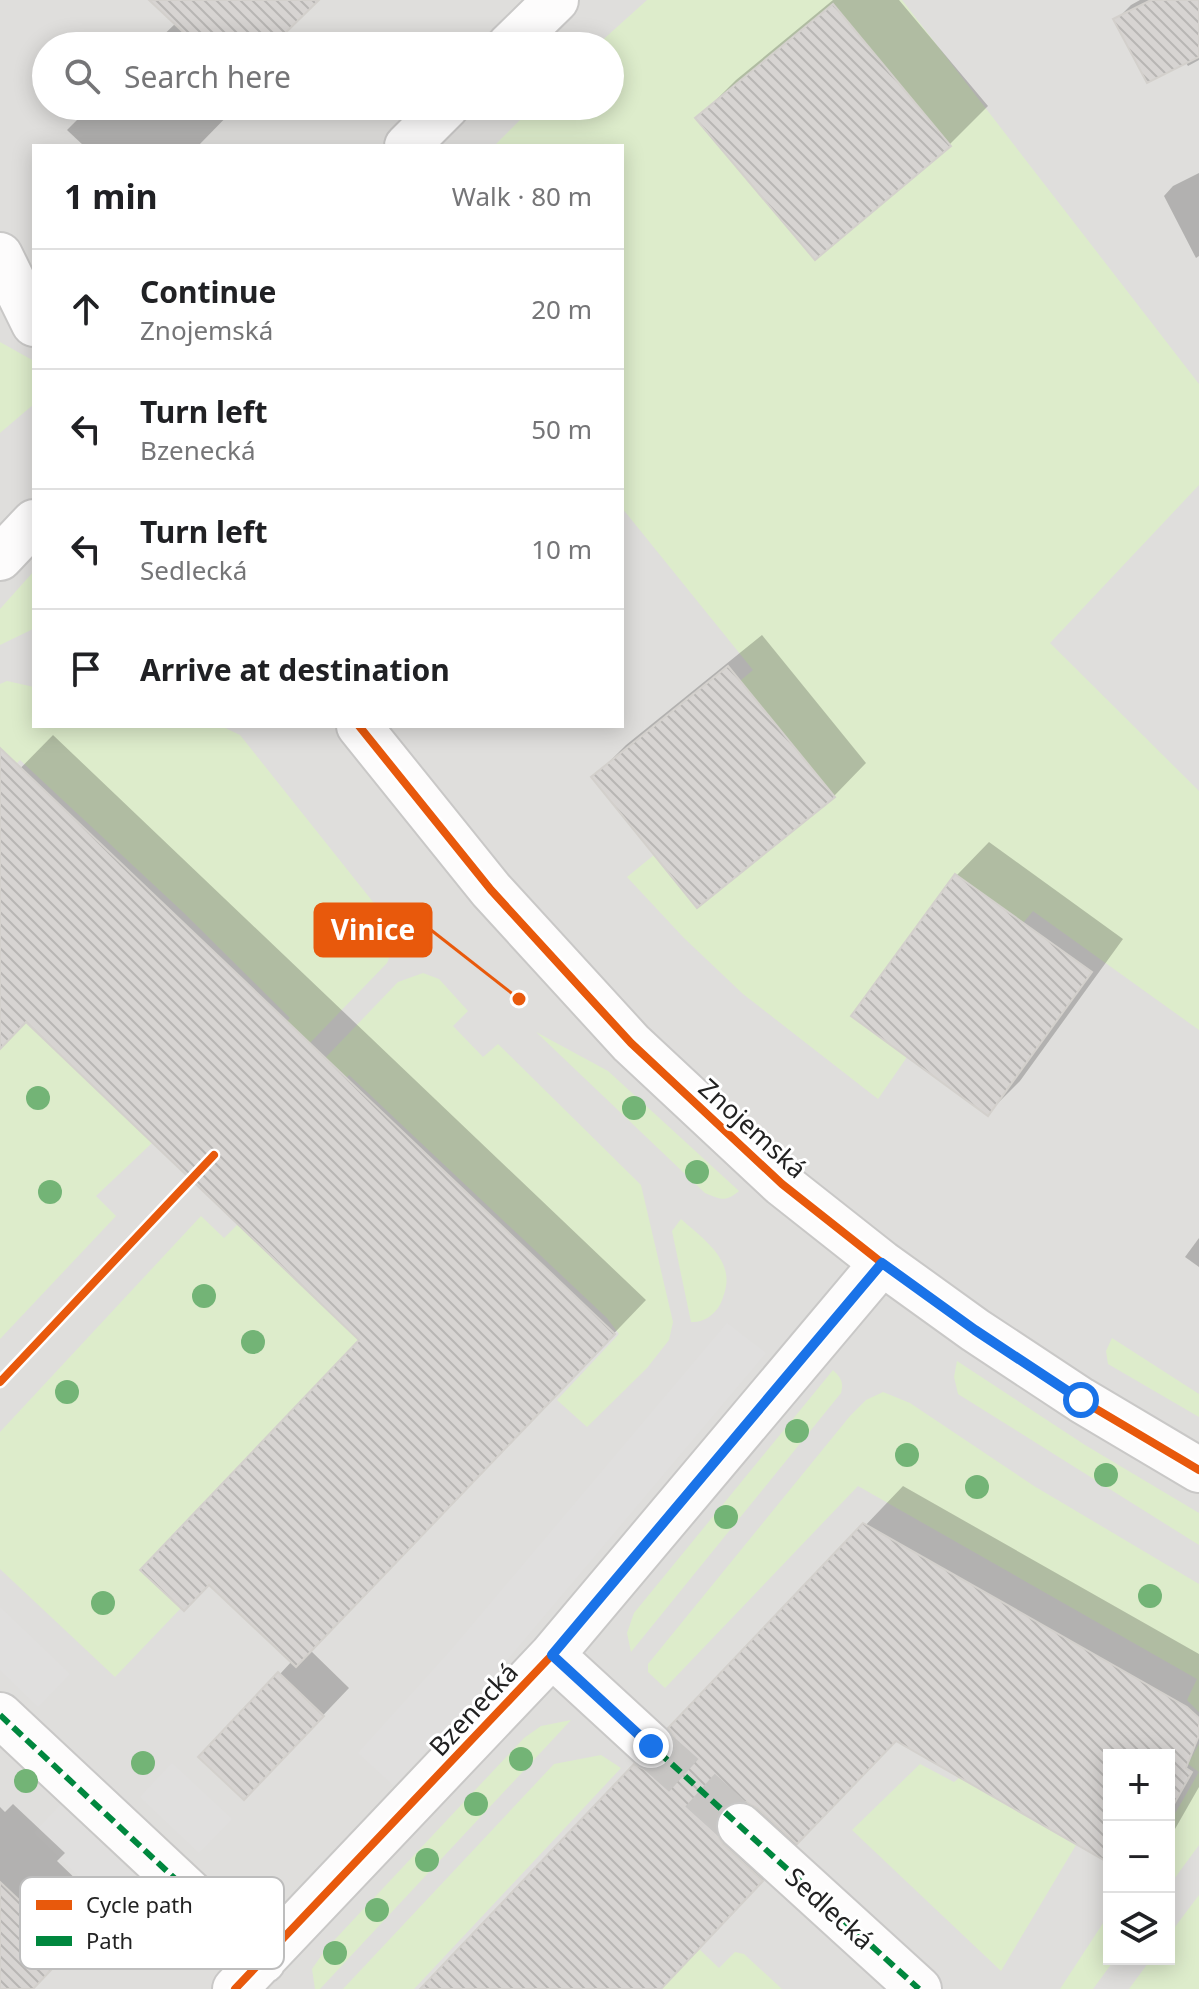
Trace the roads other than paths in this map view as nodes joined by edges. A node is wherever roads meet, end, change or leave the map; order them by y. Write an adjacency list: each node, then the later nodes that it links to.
1 (556, 0): 2 (street)
2 (523, 32)
3 (433, 120): 4 (street)
4 (409, 144)
5 (0, 255): 6 (street)
6 (32, 320)
7 (32, 524): 8 (street)
8 (0, 558)
9 (361, 728): 10 (street, Znojemská)
10 (882, 1263): 11 (street, Znojemská); 12 (street, Bzenecká)
11 (1199, 1470)
12 (552, 1655): 14 (street); 17 (street, Bzenecká)
13 (0, 1715): 16 (street, Bzenecká)
14 (651, 1746)
15 (740, 1826): 18 (street, Sedlecká)
16 (155, 1877)
17 (284, 1938)
18 (919, 1989)

